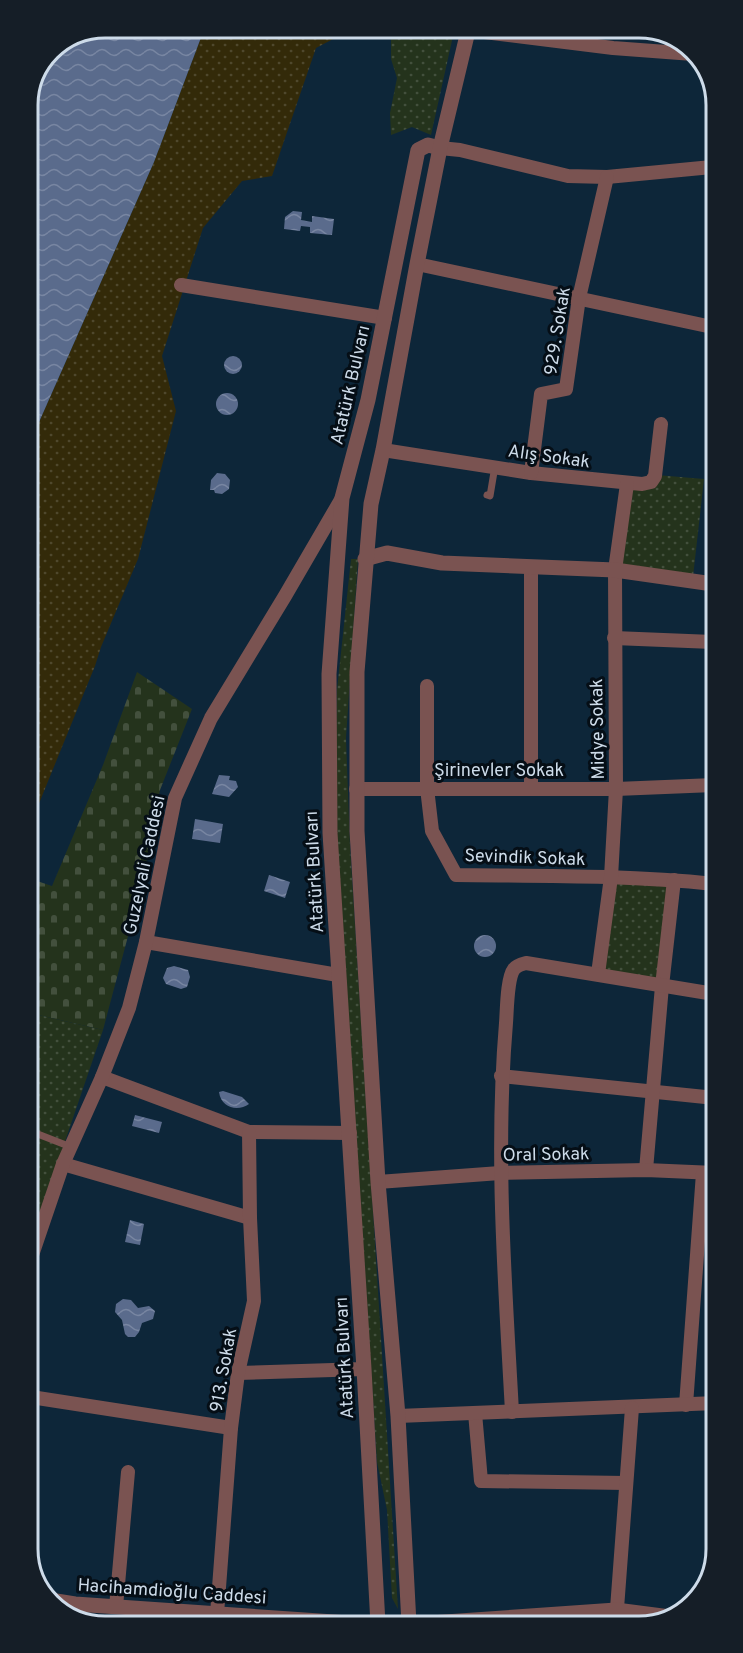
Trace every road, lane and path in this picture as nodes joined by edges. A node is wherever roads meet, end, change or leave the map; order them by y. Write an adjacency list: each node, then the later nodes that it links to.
1 (467, 38): 4 (street)
2 (537, 38): 3 (street)
3 (681, 53)
4 (440, 148): 6 (street); 7 (street); 10 (street, Atatürk Bulvarı)
5 (705, 168): 6 (street)
6 (607, 177): 9 (street, 929. Sokak)
7 (417, 264): 9 (street); 13 (street)
8 (181, 285): 10 (street)
9 (579, 298): 11 (street); 15 (street, 929. Sokak)
10 (385, 318): 18 (street, Atatürk Bulvarı)
11 (705, 325)
12 (661, 424): 16 (street, Alış Sokak)
13 (383, 450): 14 (street, Alış Sokak); 19 (street)
14 (495, 466): 15 (street, Alış Sokak); 17 (lane)
15 (531, 474): 16 (street, Alış Sokak)
16 (627, 484): 25 (street, Midye Sokak)
17 (487, 495)
18 (342, 498): 19 (street); 20 (street, Atatürk Bulvarı); 38 (street, Guzelyali Caddesi)
19 (371, 504): 21 (street)
20 (341, 532): 21 (street); 40 (street, Atatürk Bulvarı)
21 (367, 533): 22 (street); 23 (street)
22 (387, 553): 23 (street); 24 (street)
23 (365, 559): 33 (street)
24 (531, 567): 25 (street); 32 (street)
25 (615, 570): 26 (street); 27 (street, Midye Sokak)
26 (705, 583)
27 (614, 638): 28 (street); 34 (street, Midye Sokak)
28 (705, 642)
29 (427, 686): 31 (street, Sevindik Sokak)
30 (705, 785): 34 (street, Şirinevler Sokak)
31 (426, 788): 32 (street, Şirinevler Sokak); 33 (street, Şirinevler Sokak); 35 (street, Sevindik Sokak)
32 (531, 788): 34 (street, Şirinevler Sokak)
33 (356, 789): 55 (street)
34 (616, 789): 35 (street, Midye Sokak)
35 (611, 877): 36 (street, Sevindik Sokak); 39 (street, Midye Sokak)
36 (674, 880): 37 (street, Sevindik Sokak); 41 (street)
37 (705, 883)
38 (146, 942): 40 (street); 44 (street, Guzelyali Caddesi)
39 (598, 974): 41 (street); 43 (street)
40 (338, 975): 49 (street, Atatürk Bulvarı)
41 (662, 986): 42 (street); 45 (street)
42 (705, 993)
43 (501, 1076): 45 (street); 53 (street)
44 (102, 1077): 47 (street); 50 (street, Guzelyali Caddesi)
45 (653, 1091): 46 (street); 52 (street)
46 (705, 1097)
47 (249, 1132): 49 (street); 57 (street, 913. Sokak)
48 (38, 1134): 50 (lane)
49 (350, 1134): 59 (street, Atatürk Bulvarı)
50 (71, 1147): 51 (street, Guzelyali Caddesi)
51 (63, 1164): 57 (street); 58 (street, Guzelyali Caddesi)
52 (646, 1170): 53 (street, Oral Sokak); 54 (street, Oral Sokak)
53 (500, 1173): 55 (street, Oral Sokak); 65 (street)
54 (705, 1173)
55 (378, 1182): 67 (street)
56 (705, 1213): 63 (street)
57 (250, 1218): 60 (street, 913. Sokak)
58 (38, 1237)
59 (364, 1369): 60 (street); 75 (street, Atatürk Bulvarı)
60 (238, 1373): 68 (street, 913. Sokak)
61 (38, 1398): 68 (street)
62 (705, 1404): 63 (street)
63 (686, 1405): 64 (street)
64 (632, 1408): 65 (street); 70 (street)
65 (512, 1412): 66 (street)
66 (474, 1413): 67 (street); 70 (street)
67 (398, 1416): 76 (street)
68 (231, 1428): 73 (street, 913. Sokak)
69 (128, 1472): 71 (street)
70 (626, 1483): 77 (street)
71 (116, 1607): 72 (street, Hacihamdioğlu Caddesi); 73 (street, Hacihamdioğlu Caddesi)
72 (77, 1610)
73 (217, 1614): 74 (street, Hacihamdioğlu Caddesi)
74 (235, 1615)
75 (378, 1616)
76 (409, 1616)
77 (616, 1616)

